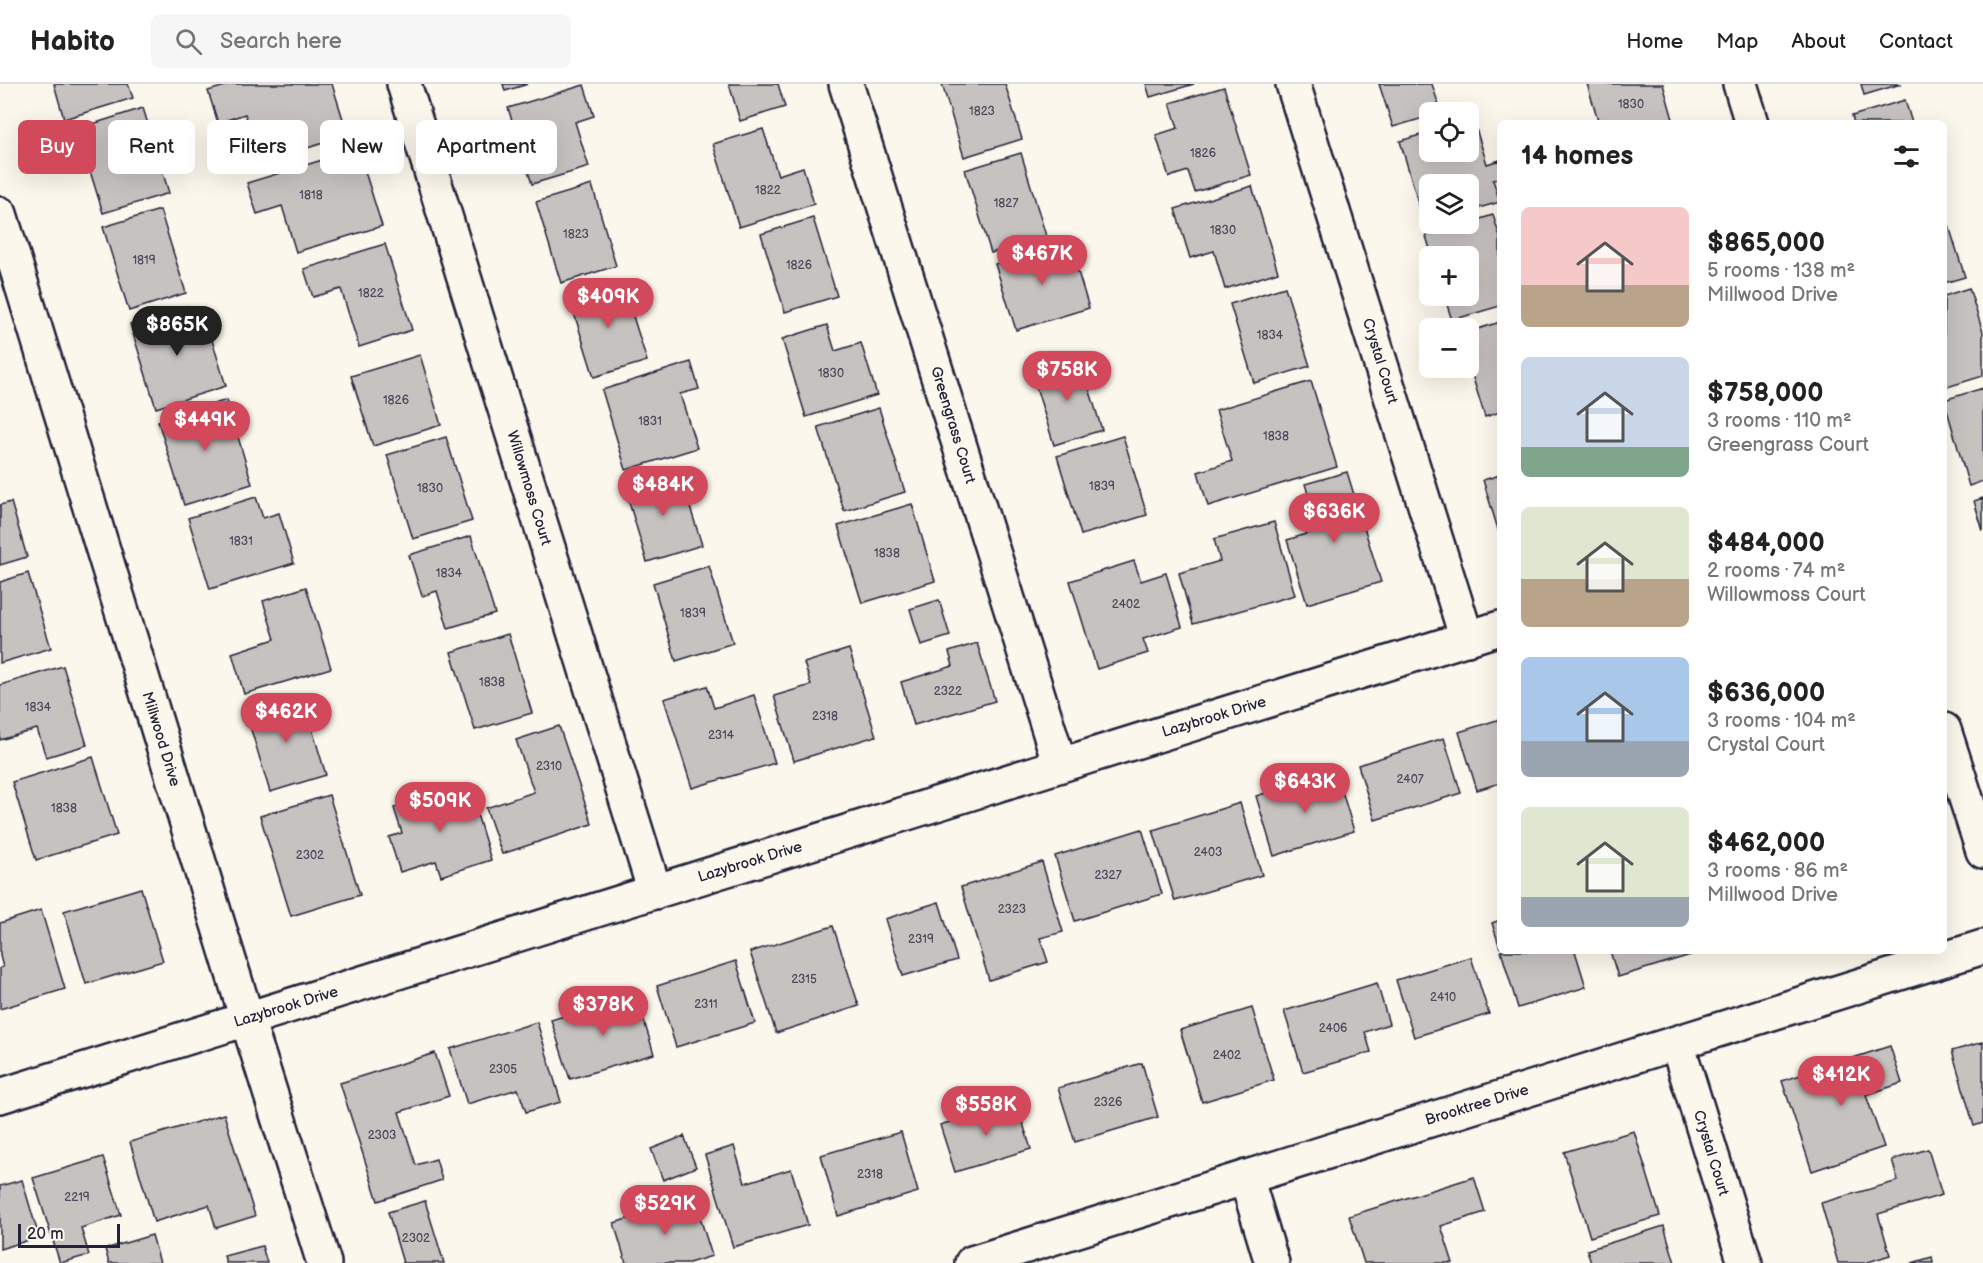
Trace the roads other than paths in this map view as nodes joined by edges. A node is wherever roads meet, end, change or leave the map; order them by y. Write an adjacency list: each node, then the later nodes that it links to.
1 (404, 84): 12 (street, Willowmoss Court)
2 (846, 84): 10 (street, Greengrass Court)
3 (1293, 84): 8 (street, Crystal Court)
4 (1740, 84): 5 (street)
5 (1751, 120)
6 (0, 214): 14 (street, Millwood Drive)
7 (1497, 629): 8 (street, Lazybrook Drive)
8 (1467, 639): 10 (street, Lazybrook Drive)
9 (1947, 739): 11 (street)
10 (1060, 765): 12 (street, Lazybrook Drive)
11 (1983, 851)
12 (655, 892): 14 (street, Lazybrook Drive)
13 (1983, 947): 15 (street, Brooktree Drive)
14 (247, 1019): 16 (street, Lazybrook Drive); 18 (street, Millwood Drive)
15 (1677, 1043): 17 (street, Brooktree Drive); 21 (street, Crystal Court)
16 (0, 1096)
17 (1246, 1177): 19 (street, Brooktree Drive); 20 (street)
18 (324, 1263)
19 (972, 1263)
20 (1272, 1263)
21 (1745, 1263)

